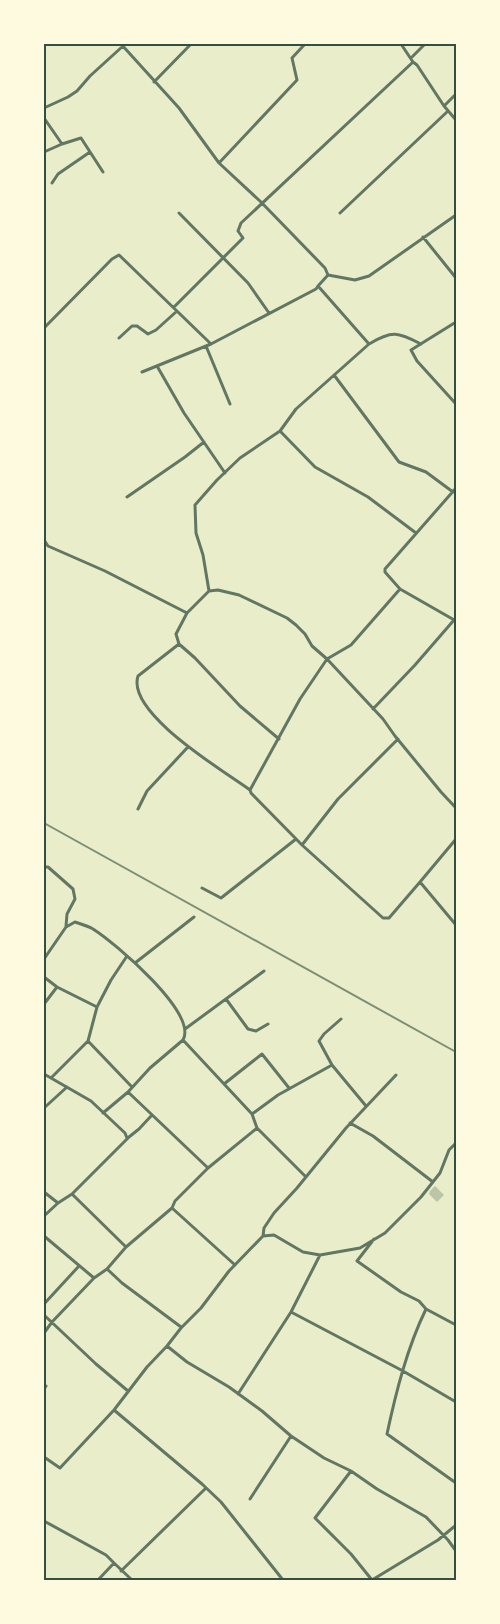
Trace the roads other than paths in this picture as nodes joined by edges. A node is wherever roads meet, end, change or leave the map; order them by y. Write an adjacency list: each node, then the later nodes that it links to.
1 (191, 44): 8 (street)
2 (305, 44): 18 (street)
3 (401, 44): 6 (street)
4 (425, 44): 6 (street)
5 (122, 45): 8 (street); 11 (street)
6 (411, 58): 7 (street)
7 (413, 62): 10 (street); 21 (street)
8 (154, 82): 18 (street)
9 (456, 94): 10 (street)
10 (444, 106): 12 (street)
11 (44, 108)
12 (448, 111): 14 (street); 23 (street)
13 (44, 118): 15 (street)
14 (456, 120)
15 (62, 144): 16 (street); 17 (street)
16 (44, 152)
17 (90, 152): 19 (street); 20 (street)
18 (219, 162): 21 (street)
19 (103, 172)
20 (52, 183)
21 (261, 202): 26 (street); 27 (street)
22 (179, 213): 26 (street)
23 (340, 213)
24 (456, 215): 25 (street)
25 (424, 237): 27 (street); 28 (street)
26 (223, 258): 30 (street); 32 (street)
27 (328, 276): 29 (street)
28 (456, 278)
29 (318, 286): 32 (street); 37 (street)
30 (174, 307): 31 (street); 34 (street)
31 (177, 311): 35 (street); 36 (street)
32 (269, 313): 36 (street)
33 (456, 322): 38 (street)
34 (44, 328)
35 (118, 338)
36 (212, 344): 39 (street)
37 (369, 344): 38 (street); 42 (street)
38 (421, 344): 44 (street)
39 (206, 346): 40 (street); 43 (street)
40 (157, 366): 41 (street); 46 (street)
41 (142, 372)
42 (334, 375): 45 (street); 49 (street)
43 (230, 404)
44 (456, 404)
45 (280, 432): 47 (street); 51 (street)
46 (204, 442): 47 (street); 50 (street)
47 (225, 473): 54 (street)
48 (456, 488): 49 (street)
49 (453, 492): 51 (street)
50 (127, 496)
51 (416, 533): 53 (street)
52 (44, 540): 55 (street)
53 (400, 588): 56 (street); 58 (street)
54 (209, 591): 55 (street); 58 (street)
55 (187, 614): 57 (street)
56 (455, 620): 59 (street)
57 (180, 644): 60 (street); 62 (street)
58 (327, 659): 59 (street); 60 (street)
59 (373, 709): 61 (street)
60 (279, 739): 63 (street)
61 (398, 739): 64 (street); 68 (street)
62 (188, 748): 63 (street); 65 (street)
63 (250, 790): 66 (street)
64 (456, 808)
65 (138, 809)
66 (296, 839): 68 (street); 71 (street)
67 (456, 840): 70 (street)
68 (302, 845): 70 (street)
69 (44, 866): 74 (street)
70 (420, 882): 73 (street)
71 (202, 888)
72 (194, 917): 77 (street)
73 (456, 925)
74 (66, 927): 75 (street); 76 (street)
75 (126, 956): 77 (street); 83 (street)
76 (44, 959)
77 (135, 963): 86 (street)
78 (264, 971): 81 (street)
79 (44, 977): 80 (street)
80 (57, 987): 82 (street); 83 (street)
81 (226, 999): 85 (street); 86 (street)
82 (44, 1004)
83 (97, 1008): 87 (street)
84 (341, 1019): 89 (street)
85 (268, 1024)
86 (185, 1029): 88 (street)
87 (88, 1040): 92 (street); 95 (street)
88 (183, 1040): 93 (street); 95 (street)
89 (332, 1066): 96 (street); 98 (street)
90 (44, 1074): 92 (street)
91 (396, 1075): 98 (street)
92 (51, 1078): 94 (street)
93 (224, 1084): 96 (street); 101 (street)
94 (67, 1087): 99 (street); 100 (street)
95 (132, 1087): 97 (street)
96 (289, 1088): 101 (street)
97 (128, 1092): 100 (street); 102 (street)
98 (366, 1106): 103 (street)
99 (44, 1108)
100 (103, 1113): 105 (street)
101 (252, 1114): 104 (street)
102 (152, 1116): 105 (street); 107 (street)
103 (350, 1123): 108 (street); 109 (street)
104 (257, 1128): 107 (street); 108 (street)
105 (129, 1137): 111 (street)
106 (456, 1143): 109 (street)
107 (208, 1168): 113 (street)
108 (306, 1177): 116 (street)
109 (433, 1182): 117 (street)
110 (44, 1192): 112 (street)
111 (72, 1194): 112 (street); 118 (street)
112 (58, 1203): 114 (street)
113 (172, 1208): 118 (street); 120 (street)
114 (44, 1216)
115 (44, 1236): 121 (street)
116 (263, 1236): 119 (street); 120 (street)
117 (374, 1239): 119 (street); 125 (street)
118 (126, 1247): 122 (street)
119 (320, 1255): 126 (street)
120 (235, 1265): 130 (street)
121 (79, 1266): 123 (street); 124 (street)
122 (107, 1269): 123 (street); 130 (street)
123 (94, 1278): 128 (street)
124 (44, 1304)
125 (426, 1309): 129 (street); 133 (street)
126 (291, 1312): 133 (street); 135 (street)
127 (44, 1315): 128 (street)
128 (52, 1322): 131 (street); 134 (street)
129 (456, 1325)
130 (181, 1328): 132 (street)
131 (44, 1333)
132 (167, 1346): 134 (street); 135 (street)
133 (403, 1371): 136 (street); 141 (street)
134 (128, 1391): 137 (street)
135 (238, 1394): 138 (street)
136 (456, 1402)
137 (114, 1410): 139 (street); 142 (street)
138 (291, 1436): 140 (street); 143 (street)
139 (44, 1457)
140 (351, 1472): 146 (street); 153 (street)
141 (456, 1483)
142 (206, 1488): 149 (street); 152 (street)
143 (250, 1499)
144 (44, 1522): 148 (street)
145 (456, 1525): 146 (street)
146 (444, 1535): 147 (street); 153 (street)
147 (456, 1551)
148 (114, 1563): 149 (street); 150 (street)
149 (121, 1571): 151 (street)
150 (98, 1580)
151 (132, 1580)
152 (283, 1580)
153 (372, 1580)

